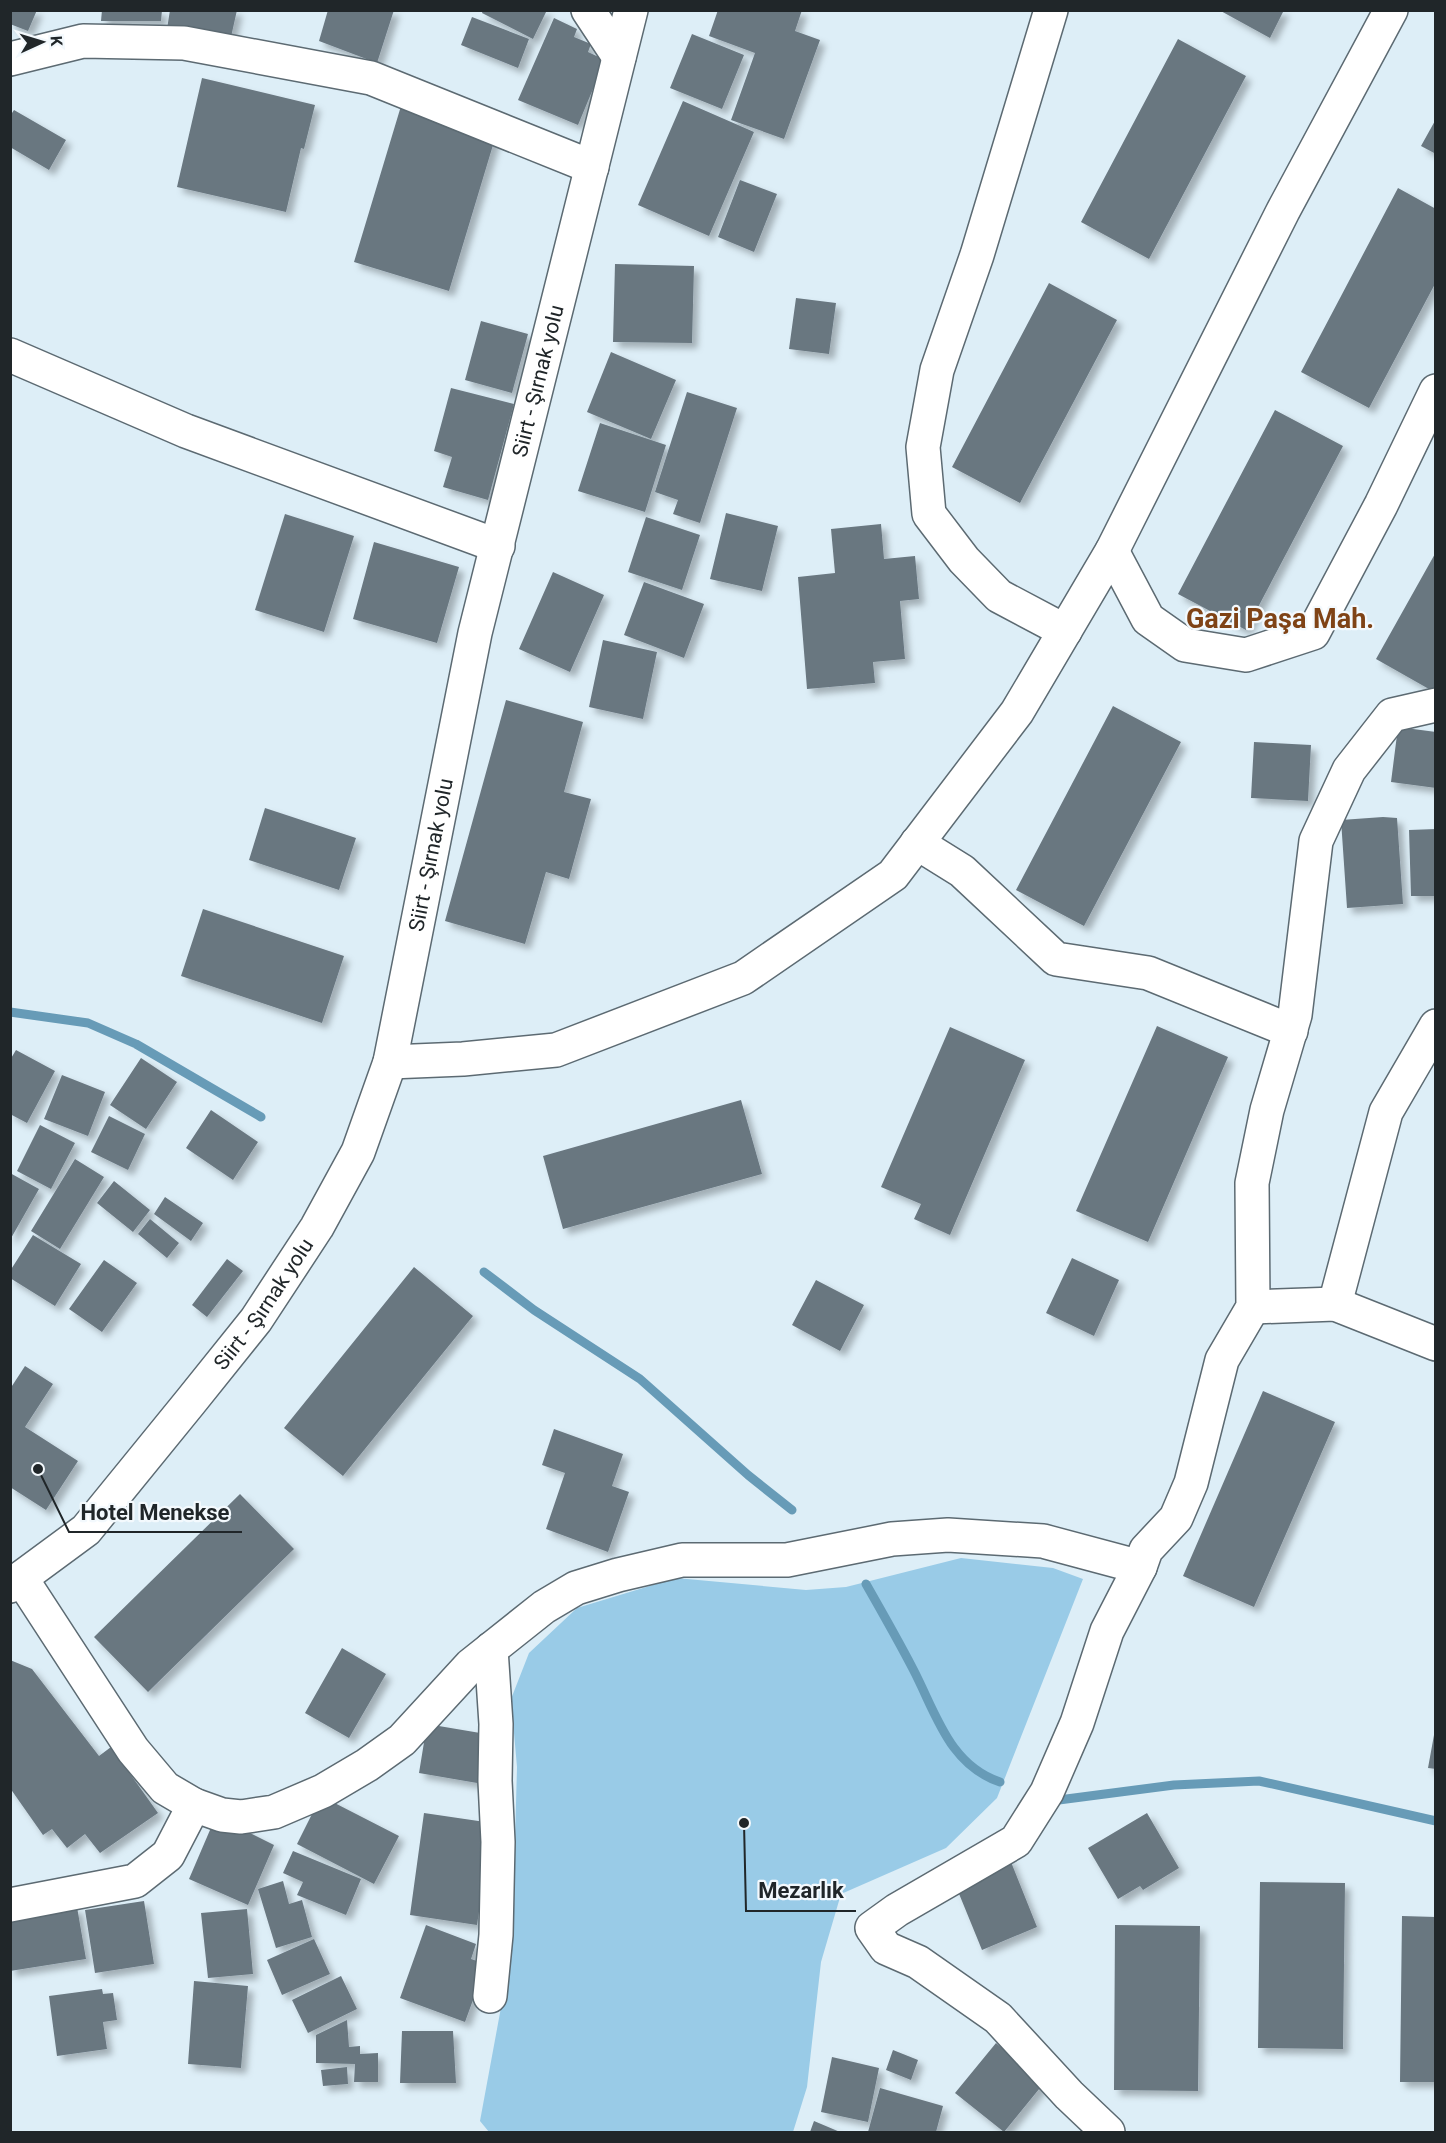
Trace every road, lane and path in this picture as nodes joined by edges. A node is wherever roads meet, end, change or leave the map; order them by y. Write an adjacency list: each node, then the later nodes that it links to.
1 (588, 10): 5 (street)
2 (631, 10): 5 (street, Siirt - Şırnak yolu)
3 (1051, 10): 12 (street)
4 (1390, 10): 11 (street)
5 (619, 57): 7 (street, Siirt - Şırnak yolu)
6 (10, 58): 7 (street)
7 (592, 168): 10 (street, Siirt - Şırnak yolu)
8 (10, 355): 10 (street)
9 (1436, 391): 11 (street)
10 (498, 546): 17 (street, Siirt - Şırnak yolu)
11 (1112, 551): 12 (street)
12 (1065, 631): 14 (street)
13 (1436, 705): 16 (street)
14 (917, 843): 16 (street); 17 (street)
15 (1436, 1026): 18 (street)
16 (1291, 1031): 19 (street)
17 (390, 1062): 22 (street, Siirt - Şırnak yolu)
18 (1335, 1304): 19 (street); 20 (street)
19 (1253, 1307): 21 (street)
20 (1436, 1344)
21 (1140, 1567): 23 (street); 27 (street)
22 (16, 1582): 24 (street)
23 (491, 1649): 24 (street); 26 (street)
24 (194, 1805): 25 (street)
25 (10, 1905)
26 (490, 1996)
27 (1108, 2133)

